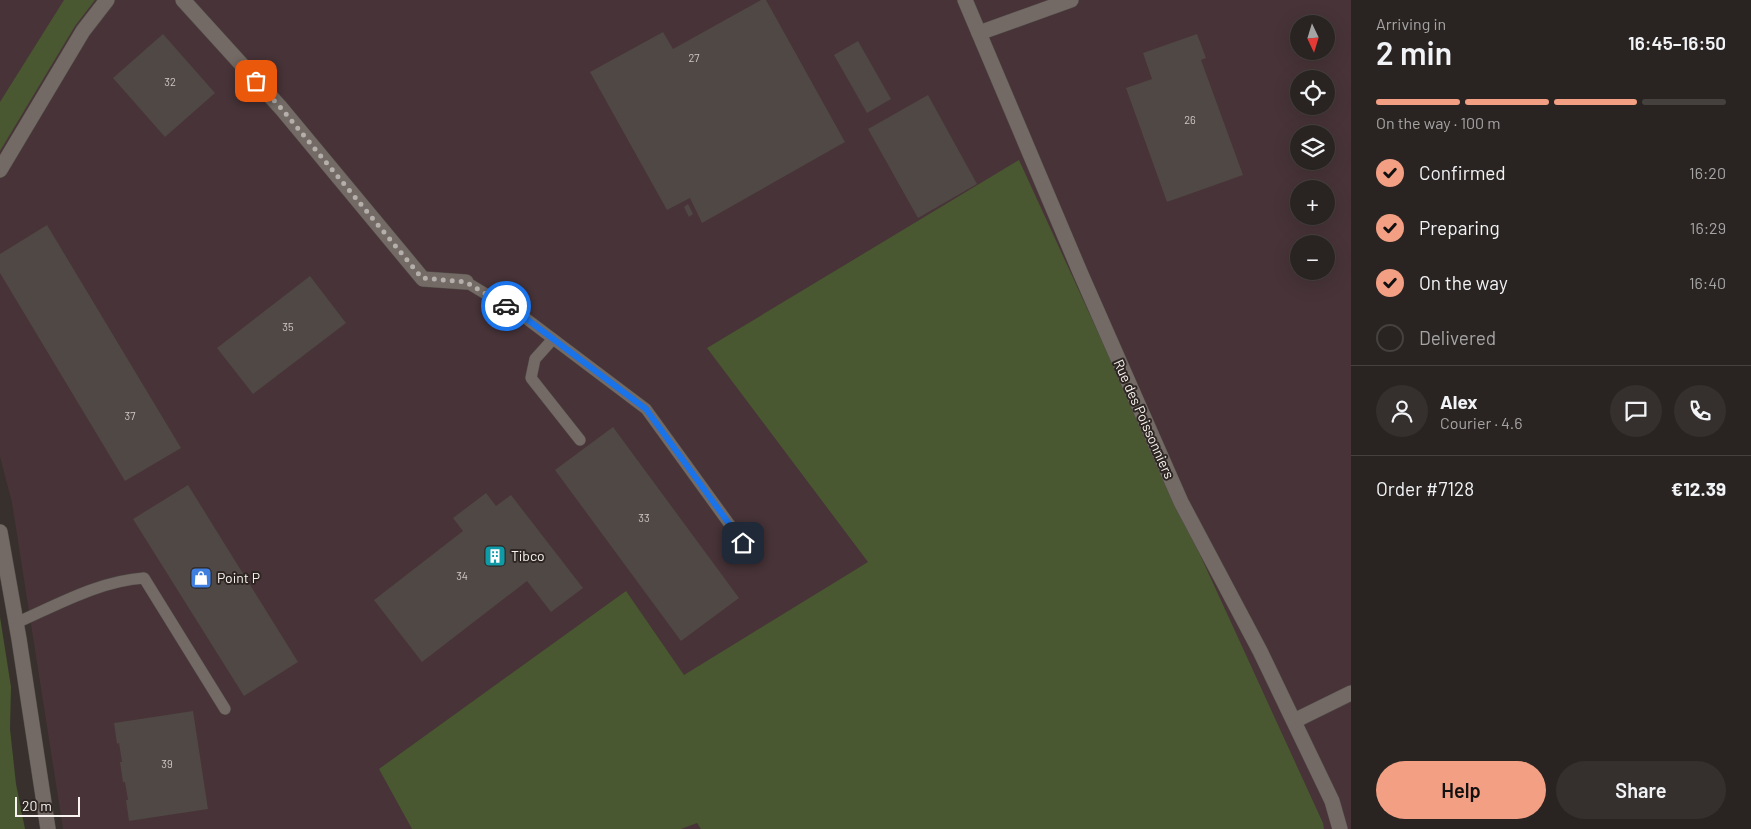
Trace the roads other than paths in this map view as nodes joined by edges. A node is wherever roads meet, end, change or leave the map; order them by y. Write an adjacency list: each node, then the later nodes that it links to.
1 (107, 0): 6 (street)
2 (183, 0): 7 (street)
3 (965, 0): 5 (street, Rue des Poissonniers)
4 (1071, 0): 5 (street)
5 (979, 33): 15 (street, Rue des Poissonniers)
6 (0, 170)
7 (466, 282): 8 (lane)
8 (553, 339): 9 (lane); 11 (lane)
9 (580, 440)
10 (0, 532): 12 (street)
11 (743, 543)
12 (16, 623): 14 (lane); 16 (street)
13 (1351, 693): 15 (street)
14 (225, 709)
15 (1294, 721): 17 (street, Rue des Poissonniers)
16 (48, 829)
17 (1340, 829)

